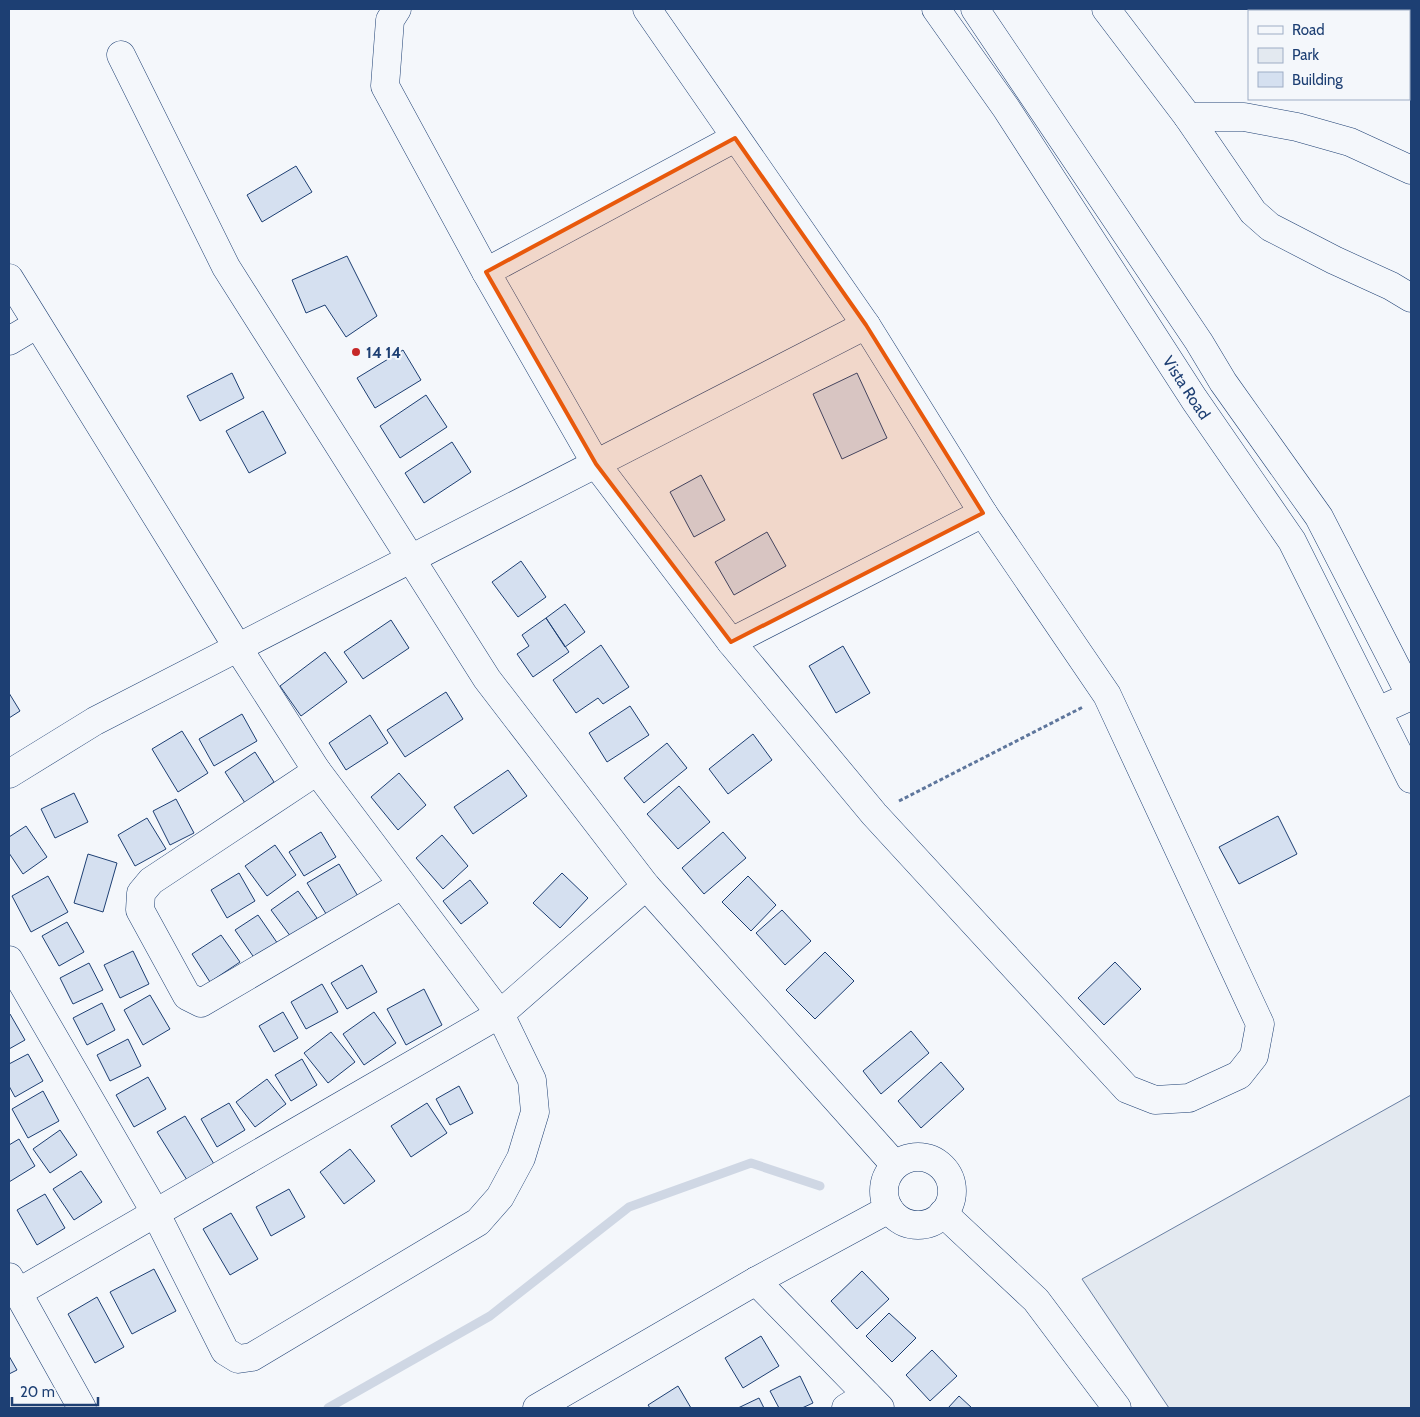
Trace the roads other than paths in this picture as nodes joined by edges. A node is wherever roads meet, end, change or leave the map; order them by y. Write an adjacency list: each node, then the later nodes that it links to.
1 (397, 9): 14 (street)
2 (647, 9): 10 (street)
3 (936, 9): 8 (street, Vista Road)
4 (975, 9): 7 (street, Vista Road)
5 (1106, 9): 9 (street)
6 (121, 55): 24 (street)
7 (1029, 91): 8 (street); 12 (street, Vista Road)
8 (1006, 108): 13 (street, Vista Road)
9 (1188, 117): 11 (street); 16 (street)
10 (735, 138): 14 (street); 18 (street)
11 (1411, 170)
12 (1125, 232): 13 (street); 20 (street, Vista Road)
13 (1097, 252): 21 (street, Vista Road)
14 (486, 272): 22 (street)
15 (9, 278): 17 (street)
16 (1411, 298)
17 (36, 325): 19 (street); 26 (street)
18 (866, 325): 22 (street); 23 (street)
19 (9, 341)
20 (1223, 382): 21 (street); 27 (street, Vista Road)
21 (1194, 399): 28 (street, Vista Road)
22 (596, 464): 24 (street); 25 (street)
23 (983, 513): 25 (street); 25 (street)
24 (412, 558): 26 (street); 33 (street)
25 (731, 642)
26 (238, 648): 29 (street); 30 (street)
27 (1411, 696): 28 (street)
28 (1378, 711): 31 (street, Vista Road)
29 (317, 771): 32 (street); 32 (street)
30 (9, 774)
31 (1411, 779)
32 (402, 885): 35 (street)
33 (646, 886): 35 (street); 36 (street)
34 (9, 960): 38 (street)
35 (500, 1014): 38 (street); 38 (street)
36 (895, 1165): 37 (street); 39 (street)
37 (889, 1209): 39 (street); 40 (street)
38 (155, 1212): 41 (street)
39 (943, 1213): 45 (street)
40 (756, 1282): 42 (street); 44 (street)
41 (13, 1285): 43 (street)
42 (864, 1404)
43 (82, 1408)
44 (537, 1408)
45 (1117, 1408)

